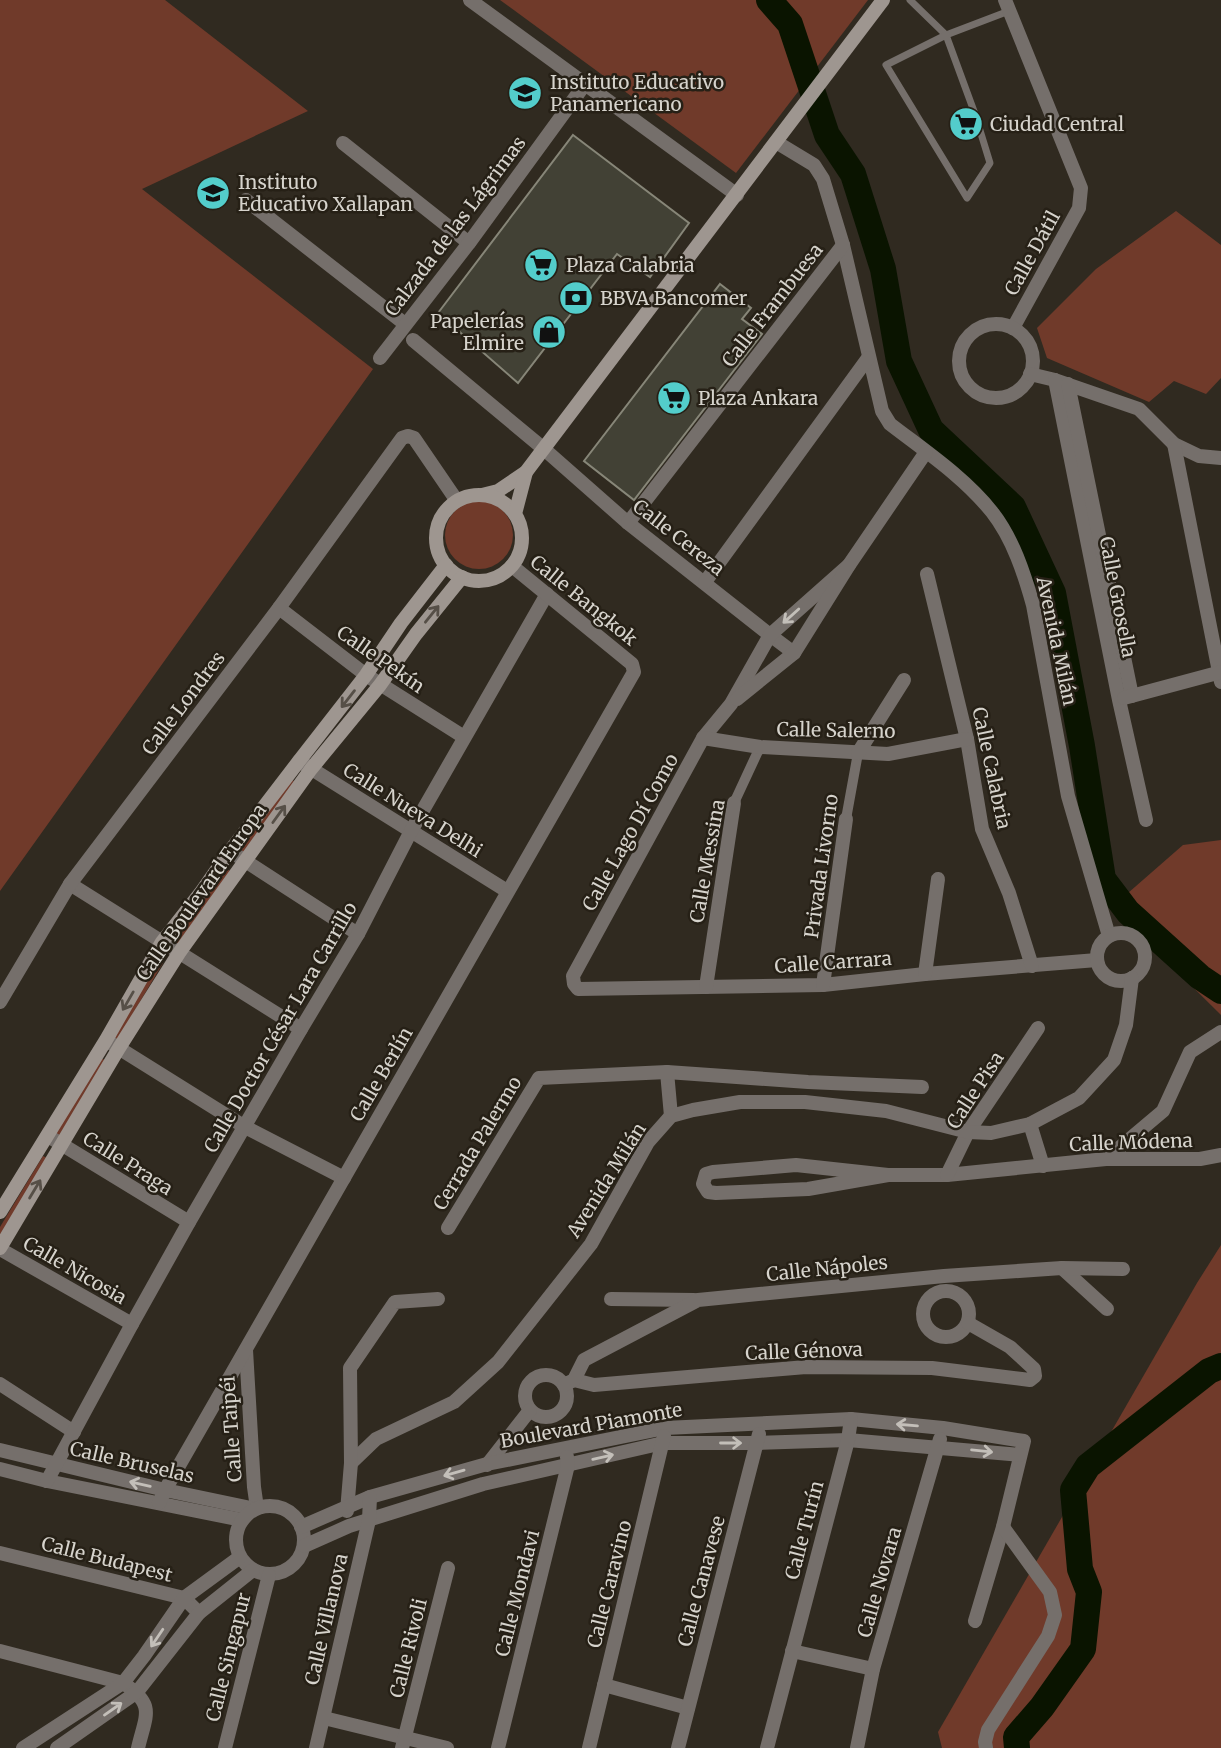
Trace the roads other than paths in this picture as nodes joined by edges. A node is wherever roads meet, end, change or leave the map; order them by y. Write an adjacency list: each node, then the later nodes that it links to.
1 (470, 0): 6 (street)
2 (883, 0): 7 (main road)
3 (910, 0): 5 (lane)
4 (1007, 5): 5 (lane); 14 (street, Calle Dátil)
5 (946, 36): 5 (lane)
6 (585, 84): 9 (street); 11 (street, Calzada de las Lágrimas)
7 (780, 137): 9 (main road); 12 (street, Avenida Milán)
8 (343, 143): 11 (street)
9 (737, 195): 21 (main road)
10 (246, 200): 13 (street)
11 (468, 243): 13 (street, Calzada de las Lágrimas)
12 (843, 245): 17 (street, Avenida Milán); 28 (street, Calle Frambuesa)
13 (405, 324): 16 (street, Calzada de las Lágrimas)
14 (1013, 328): 18 (street); 18 (street)
15 (413, 340): 21 (street, Calle Cereza)
16 (380, 358)
17 (868, 358): 22 (street, Avenida Milán); 34 (street)
18 (1030, 373): 19 (street)
19 (1061, 382): 20 (street); 46 (street, Calle Grosella)
20 (1174, 444): 23 (street); 43 (street)
21 (544, 449): 24 (main road); 28 (street, Calle Cereza)
22 (926, 452): 30 (street); 64 (street, Avenida Milán)
23 (1221, 458)
24 (526, 472): 25 (main road); 27 (main road)
25 (482, 495): 26 (main road); 27 (main road)
26 (457, 501): 29 (main road); 36 (street, Calle Londres)
27 (515, 514): 31 (main road)
28 (628, 523): 34 (street, Calle Cereza)
29 (446, 565): 33 (main road); 37 (main road, Calle Boulevard Europa)
30 (849, 565): 39 (street, Calle Lago Dí Como, one-way to 39); 40 (street, Calle Lago Dí Como)
31 (512, 566): 33 (main road); 35 (street, Calle Bangkok)
32 (928, 574): 50 (street, Calle Calabria)
33 (462, 577): 38 (main road, Calle Boulevard Europa, one-way to 33)
34 (705, 582): 39 (street, Calle Cereza)
35 (547, 594): 41 (street, Calle Bangkok); 48 (street, Calle Doctor César Lara Carrillo)
36 (279, 608): 42 (street, Calle Pekín); 61 (street, Calle Londres)
37 (401, 623): 38 (main road); 42 (main road, Calle Boulevard Europa)
38 (416, 634): 45 (main road, Calle Boulevard Europa)
39 (770, 635): 40 (street, Calle Cereza); 47 (street, Calle Lago Dí Como)
40 (794, 653): 47 (street, Calle Lago Dí Como)
41 (632, 664): 62 (street, Calle Berlín)
42 (366, 675): 45 (street, Calle Pekín); 53 (main road, Calle Boulevard Europa, one-way to 53)
43 (1220, 676): 46 (street)
44 (904, 680): 52 (street)
45 (380, 685): 48 (street, Calle Pekín); 53 (main road, Calle Boulevard Europa)
46 (1125, 698): 56 (street, Calle Grosella)
47 (731, 704): 49 (street, Calle Lago Dí Como)
48 (464, 737): 57 (street, Calle Doctor César Lara Carrillo)
49 (703, 738): 51 (street, Calle Salerno); 71 (street, Calle Lago Dí Como)
50 (967, 739): 52 (street, Calle Salerno); 68 (street, Calle Calabria)
51 (760, 747): 52 (street, Calle Salerno); 54 (street, Calle Messina)
52 (858, 753): 55 (street, Privada Livorno)
53 (305, 765): 57 (street, Calle Nueva Delhi); 58 (main road, Calle Boulevard Europa); 59 (main road, Calle Boulevard Europa, one-way to 53)
54 (733, 803): 73 (street, Calle Messina)
55 (846, 818): 72 (street, Privada Livorno)
56 (1146, 820)
57 (411, 831): 62 (street, Calle Nueva Delhi); 63 (street, Calle Doctor César Lara Carrillo)
58 (230, 851): 59 (street); 65 (main road, Calle Boulevard Europa)
59 (245, 862): 63 (street); 66 (main road, Calle Boulevard Europa)
60 (938, 879): 69 (street)
61 (70, 884): 65 (street); 74 (street, Calle Londres)
62 (507, 891): 95 (street, Calle Berlín)
63 (358, 934): 76 (street, Calle Doctor César Lara Carrillo)
64 (1109, 936): 67 (street); 70 (street)
65 (162, 942): 66 (street); 78 (main road, Calle Boulevard Europa, one-way to 78)
66 (179, 953): 76 (street); 79 (main road, Calle Boulevard Europa)
67 (1097, 960): 68 (street, Calle Carrara); 70 (street)
68 (1032, 966): 69 (street, Calle Carrara)
69 (925, 974): 72 (street, Calle Carrara)
70 (1132, 978): 85 (street, Avenida Milán)
71 (574, 984): 73 (street, Calle Carrara)
72 (823, 985): 73 (street, Calle Carrara)
73 (706, 987)
74 (0, 1002)
75 (1038, 1028): 87 (street, Calle Pisa)
76 (301, 1029): 86 (street, Calle Doctor César Lara Carrillo)
77 (1221, 1032): 91 (street)
78 (106, 1040): 79 (street); 88 (main road, Calle Boulevard Europa)
79 (119, 1048): 86 (street); 89 (main road, Calle Boulevard Europa)
80 (667, 1072): 81 (street); 84 (street); 98 (street, Cerrada Palermo)
81 (808, 1082): 82 (street); 83 (street)
82 (922, 1087)
83 (805, 1102): 84 (street, Avenida Milán); 87 (street, Avenida Milán)
84 (671, 1116): 125 (street, Avenida Milán)
85 (1030, 1124): 87 (street, Avenida Milán); 92 (street, Calle Módena)
86 (245, 1126): 95 (street); 97 (street, Calle Doctor César Lara Carrillo)
87 (968, 1132): 94 (street, Calle Pisa)
88 (48, 1136): 89 (street, Calle Praga); 96 (main road, Calle Boulevard Europa)
89 (62, 1145): 97 (street, Calle Praga); 99 (main road, Calle Boulevard Europa, one-way to 89)
90 (1221, 1155): 91 (street, Calle Módena)
91 (1107, 1159): 92 (street, Calle Módena)
92 (1043, 1166): 94 (street, Calle Módena)
93 (888, 1175): 93 (street, Calle Módena); 94 (street, Calle Módena)
94 (947, 1175)
95 (344, 1178): 109 (street, Calle Berlín)
96 (0, 1212)
97 (189, 1222): 108 (street, Calle Doctor César Lara Carrillo)
98 (448, 1228)
99 (0, 1248): 108 (street, Calle Nicosia)
100 (1062, 1268): 101 (street, Calle Nápoles); 102 (street, Calle Nápoles); 106 (street)
101 (1123, 1269)
102 (945, 1283): 105 (street, Calle Nápoles); 107 (street); 107 (street)
103 (438, 1299): 125 (street)
104 (611, 1299): 105 (street)
105 (698, 1300): 110 (street, Calle Nápoles)
106 (1107, 1309)
107 (968, 1323): 110 (street, Calle Génova)
108 (132, 1324): 117 (street, Calle Doctor César Lara Carrillo)
109 (246, 1348): 134 (street, Calle Berlín); 137 (street, Calle Taipéi)
110 (569, 1383): 112 (street, Calle Nápoles); 112 (street)
111 (0, 1384): 117 (street)
112 (530, 1410): 127 (street)
113 (851, 1419): 114 (street, Boulevard Piamonte); 116 (street, Boulevard Piamonte, one-way to 113); 118 (street, Calle Turín)
114 (761, 1424): 115 (street, Boulevard Piamonte); 120 (street, Calle Canavese)
115 (665, 1428): 119 (street, Calle Caravino); 122 (street, Boulevard Piamonte)
116 (943, 1428): 121 (street, Calle Novara); 123 (street, Boulevard Piamonte)
117 (74, 1432): 126 (street, Calle Doctor César Lara Carrillo)
118 (848, 1440): 120 (street, Boulevard Piamonte); 121 (street, Boulevard Piamonte); 153 (street, Calle Turín)
119 (663, 1443): 120 (street, Boulevard Piamonte, one-way to 120); 128 (street, Boulevard Piamonte, one-way to 119); 156 (street, Calle Caravino)
120 (757, 1443): 158 (street, Calle Canavese)
121 (939, 1447): 123 (street, Boulevard Piamonte, one-way to 123); 154 (street, Calle Novara)
122 (566, 1448): 127 (street, Boulevard Piamonte); 128 (street, Calle Mondavi)
123 (1022, 1448): 142 (street)
124 (0, 1450): 126 (street, Calle Bruselas)
125 (351, 1463): 136 (street)
126 (57, 1464): 130 (street, Calle Bruselas); 131 (street, Calle Doctor César Lara Carrillo)
127 (488, 1464): 132 (street); 135 (street, Boulevard Piamonte, one-way to 135)
128 (568, 1465): 132 (street, Boulevard Piamonte); 167 (street, Calle Mondavi)
129 (0, 1469): 131 (street, Calle Bruselas)
130 (99, 1474): 133 (street); 134 (street, Calle Bruselas, one-way to 130)
131 (47, 1481): 133 (street, Calle Bruselas)
132 (484, 1483): 139 (street, Boulevard Piamonte)
133 (94, 1490): 134 (street, Calle Bruselas)
134 (162, 1496): 137 (street, Calle Bruselas); 138 (street, Calle Bruselas)
135 (370, 1497): 136 (street, Boulevard Piamonte); 139 (street, Calle Villanova)
136 (347, 1506): 140 (street, Boulevard Piamonte); 141 (street)
137 (256, 1508): 138 (street); 140 (street)
138 (242, 1520): 145 (street)
139 (369, 1520): 141 (street, Boulevard Piamonte); 159 (street, Calle Villanova)
140 (302, 1527): 143 (street)
141 (349, 1527): 143 (street, Boulevard Piamonte)
142 (1003, 1527): 151 (street); 172 (street)
143 (304, 1546): 148 (street)
144 (0, 1553): 149 (street, Calle Budapest)
145 (240, 1557): 147 (street); 149 (street)
146 (448, 1569): 160 (street, Calle Rivoli)
147 (253, 1570): 148 (street); 150 (street)
148 (269, 1575): 164 (street, Calle Singapur)
149 (184, 1598): 150 (street, Calle Budapest); 155 (street, one-way to 155)
150 (199, 1613): 157 (street)
151 (975, 1621)
152 (0, 1651): 155 (street)
153 (792, 1651): 154 (street); 170 (street, Calle Turín)
154 (873, 1669): 171 (street, Calle Novara)
155 (123, 1683): 157 (street); 161 (street)
156 (604, 1685): 158 (street); 168 (street, Calle Caravino)
157 (137, 1692): 162 (street, one-way to 157); 163 (street)
158 (688, 1709): 169 (street, Calle Canavese)
159 (324, 1718): 160 (street); 165 (street, Calle Villanova)
160 (404, 1743): 166 (street)
161 (23, 1748)
162 (57, 1748)
163 (138, 1748)
164 (225, 1748)
165 (316, 1748)
166 (447, 1748)
167 (498, 1748)
168 (589, 1748)
169 (678, 1748)
170 (767, 1748)
171 (857, 1748)
172 (986, 1748)

